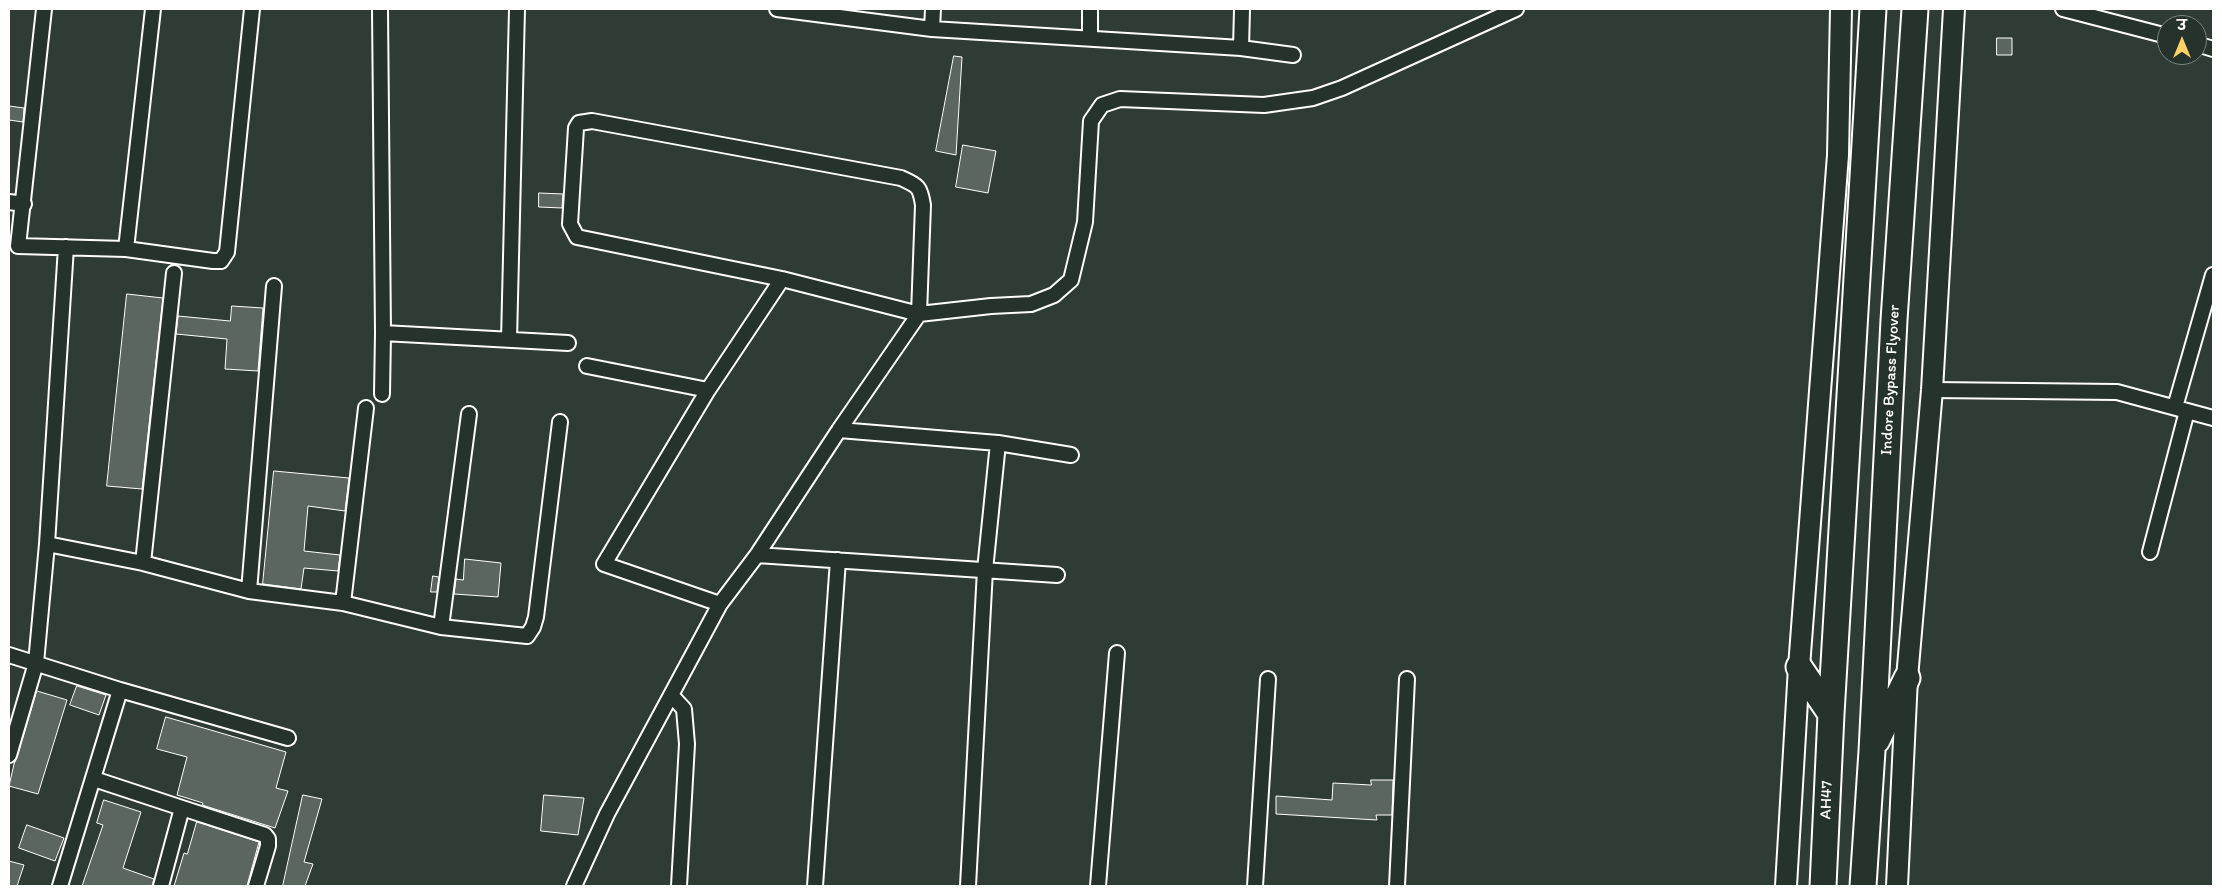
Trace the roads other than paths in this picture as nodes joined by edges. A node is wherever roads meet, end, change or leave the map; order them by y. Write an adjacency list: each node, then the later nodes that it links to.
1 (44, 9): 22 (street)
2 (153, 9): 25 (street)
3 (252, 9): 25 (street)
4 (380, 9): 31 (street)
5 (517, 9): 32 (street)
6 (777, 9): 16 (street)
7 (933, 9): 16 (street)
8 (1090, 9): 18 (street)
9 (1242, 9): 19 (street)
10 (1516, 9): 30 (street)
11 (1841, 9): 60 (street)
12 (1873, 9): 66 (highway)
13 (1915, 9): 68 (highway, Indore Bypass Flyover)
14 (1954, 9): 36 (street)
15 (2063, 9): 17 (street)
16 (932, 29): 18 (street)
17 (2157, 33)
18 (1090, 38): 19 (street)
19 (1241, 48): 20 (street)
20 (1293, 55)
21 (9, 202): 22 (street)
22 (24, 204): 24 (street)
23 (66, 246): 24 (street); 25 (street); 46 (street)
24 (13, 248)
25 (126, 249)
26 (174, 273): 50 (street)
27 (2213, 275): 39 (street)
28 (782, 279): 30 (street); 30 (street); 35 (street)
29 (274, 286): 53 (street)
30 (919, 314): 43 (street)
31 (383, 333): 32 (street); 37 (street)
32 (509, 340): 33 (street)
33 (568, 343)
34 (588, 366): 35 (street)
35 (708, 390): 55 (street)
36 (1932, 390): 39 (street); 61 (street)
37 (382, 394)
38 (366, 408): 54 (street)
39 (2180, 409): 41 (street); 47 (street)
40 (469, 414): 56 (street)
41 (2213, 418)
42 (560, 422): 56 (street)
43 (838, 430): 44 (street); 48 (street)
44 (998, 443): 45 (street); 51 (street)
45 (1071, 455)
46 (47, 544): 50 (street); 59 (street)
47 (2150, 552)
48 (757, 555): 49 (street); 55 (street)
49 (838, 560): 51 (street); 77 (street)
50 (144, 562): 53 (street)
51 (985, 570): 52 (street); 78 (street)
52 (1056, 575)
53 (249, 591): 54 (street)
54 (343, 603): 56 (street)
55 (720, 604): 65 (street)
56 (441, 628)
57 (1117, 653): 79 (street)
58 (9, 655): 59 (street)
59 (36, 664): 64 (street); 69 (street)
60 (1799, 667): 66 (highway); 82 (street)
61 (1907, 678): 68 (highway); 85 (street)
62 (1268, 679): 80 (street)
63 (1408, 679): 81 (street)
64 (120, 690): 67 (street); 70 (street)
65 (671, 695): 75 (street); 76 (street)
66 (1831, 714): 83 (highway, AH47)
67 (288, 738)
68 (1872, 751): 84 (highway)
69 (9, 754)
70 (94, 779): 71 (street); 72 (street)
71 (182, 808): 73 (street); 74 (street)
72 (60, 886)
73 (161, 886)
74 (256, 886)
75 (574, 886)
76 (679, 886)
77 (815, 886)
78 (968, 886)
79 (1098, 886)
80 (1255, 886)
81 (1397, 886)
82 (1786, 886)
83 (1823, 886)
84 (1863, 886)
85 (1897, 886)

